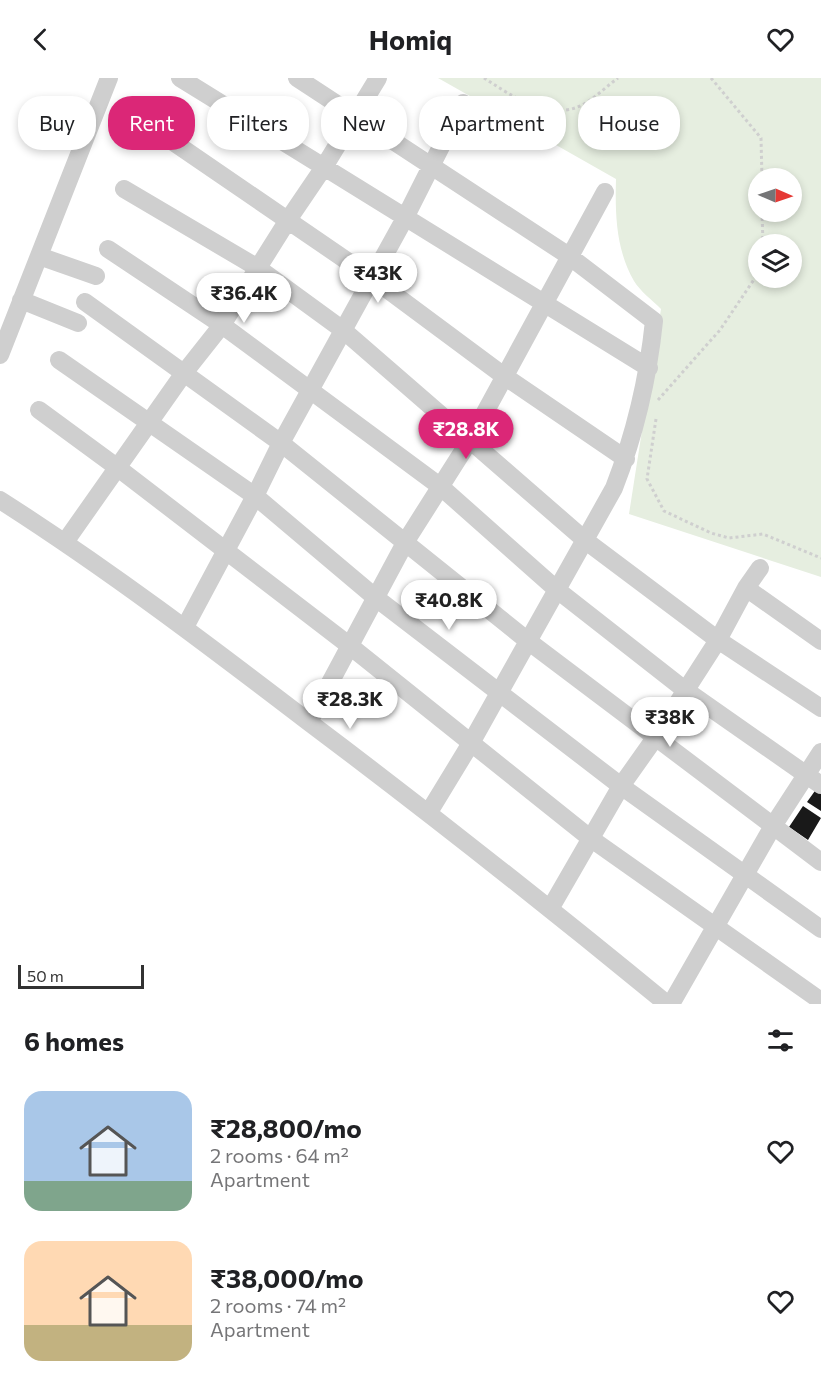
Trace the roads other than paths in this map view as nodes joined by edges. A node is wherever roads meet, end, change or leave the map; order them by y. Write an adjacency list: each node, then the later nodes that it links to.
1 (109, 78): 18 (street)
2 (180, 78): 12 (street)
3 (297, 78): 5 (street)
4 (378, 78): 6 (street)
5 (323, 96)
6 (368, 96)
7 (185, 150): 16 (street)
8 (335, 150): 12 (street)
9 (405, 150): 11 (street)
10 (438, 150): 11 (street)
11 (430, 166): 15 (street); 19 (street)
12 (324, 167): 15 (street); 16 (street)
13 (124, 189): 20 (street)
14 (605, 192): 19 (street)
15 (405, 218): 22 (street); 25 (street)
16 (288, 220): 20 (street); 22 (street)
17 (108, 249): 27 (street)
18 (39, 256): 21 (street); 23 (street)
19 (569, 256): 25 (street); 31 (street)
20 (258, 268): 27 (street); 28 (street)
21 (96, 276)
22 (372, 278): 28 (street); 33 (street)
23 (21, 300): 26 (street); 29 (street)
24 (85, 302): 32 (street)
25 (545, 304): 31 (street); 33 (street)
26 (78, 323)
27 (222, 325): 32 (street); 34 (street)
28 (343, 330): 34 (street); 37 (street)
29 (0, 355)
30 (59, 360): 36 (street)
31 (649, 368): 39 (street)
32 (184, 373): 36 (street); 38 (street)
33 (504, 376): 37 (street); 39 (street)
34 (310, 390): 38 (street); 41 (street)
35 (39, 410): 40 (street)
36 (150, 423): 40 (street); 42 (street)
37 (470, 440): 41 (street); 44 (street)
38 (281, 443): 42 (street); 46 (street)
39 (626, 459): 44 (street)
40 (118, 468): 45 (street); 47 (street)
41 (441, 487): 46 (street); 50 (street)
42 (255, 496): 47 (street); 51 (street)
43 (0, 500): 45 (street)
44 (586, 541): 50 (street); 53 (street)
45 (65, 542): 52 (street)
46 (406, 542): 51 (street); 54 (street)
47 (224, 551): 52 (street); 56 (street)
48 (760, 568): 49 (street)
49 (746, 588): 53 (street); 55 (street)
50 (556, 589): 54 (street); 57 (street)
51 (376, 598): 56 (street); 58 (street)
52 (185, 627): 60 (street)
53 (718, 640): 57 (street); 59 (street)
54 (528, 641): 58 (street); 61 (street)
55 (821, 641)
56 (350, 646): 60 (street); 62 (street)
57 (685, 690): 61 (street); 64 (street)
58 (498, 692): 62 (street); 65 (street)
59 (821, 708)
60 (309, 722): 66 (street)
61 (655, 738): 65 (street); 67 (street)
62 (471, 743): 66 (street); 68 (street)
63 (821, 753): 64 (street)
64 (814, 780): 67 (street)
65 (621, 786): 68 (street); 70 (street)
66 (429, 812): 71 (street)
67 (773, 826): 69 (street); 70 (street)
68 (590, 838): 71 (street); 72 (street)
69 (821, 862)
70 (745, 876): 72 (street); 73 (street)
71 (550, 909): 75 (street)
72 (715, 925): 74 (street); 75 (street)
73 (821, 928)
74 (821, 1001)
75 (669, 1004)

